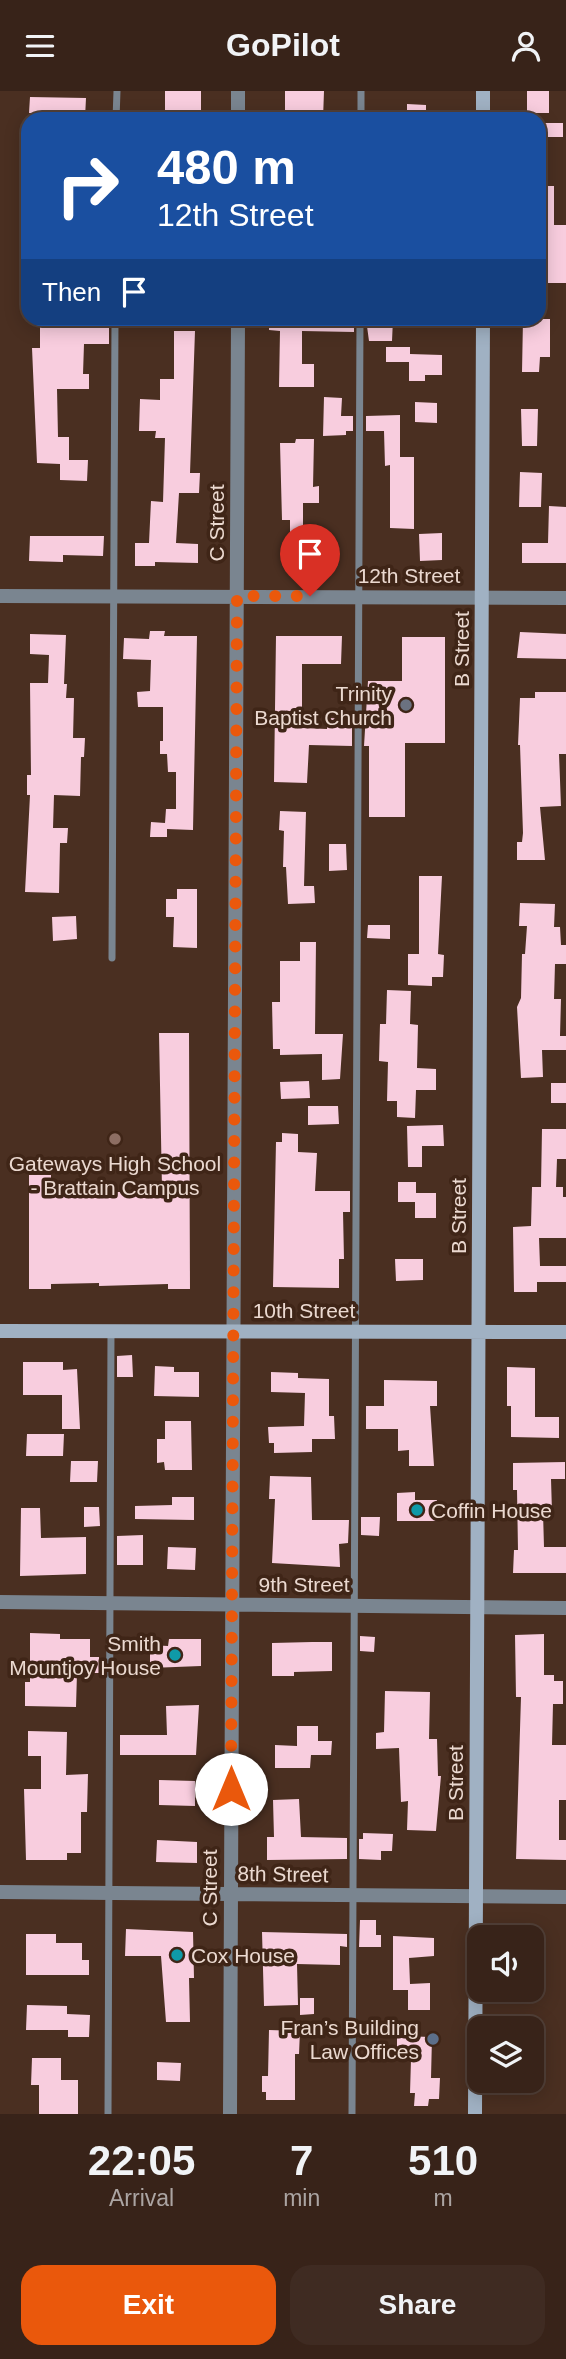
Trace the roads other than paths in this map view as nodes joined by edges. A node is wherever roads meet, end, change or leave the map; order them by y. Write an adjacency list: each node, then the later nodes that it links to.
1 (117, 91): 5 (lane)
2 (238, 91): 6 (street)
3 (361, 91): 7 (lane)
4 (483, 91): 8 (street)
5 (116, 112)
6 (238, 112)
7 (361, 112)
8 (483, 112)
9 (115, 326): 13 (lane)
10 (238, 326): 14 (street, C Street)
11 (360, 326): 16 (lane)
12 (483, 326): 17 (street, B Street)
13 (114, 596): 14 (street, 12th Street); 15 (street, 12th Street); 19 (lane)
14 (237, 596): 16 (street, 12th Street); 22 (street, C Street)
15 (0, 597)
16 (359, 597): 17 (street, 12th Street); 23 (lane)
17 (482, 597): 18 (street, 12th Street); 24 (street, B Street)
18 (566, 598)
19 (112, 958)
20 (0, 1331): 21 (street, 10th Street)
21 (111, 1331): 22 (street, 10th Street); 27 (lane)
22 (233, 1331): 23 (street, 10th Street); 28 (street, C Street)
23 (355, 1332): 24 (street, 10th Street); 29 (lane)
24 (479, 1332): 25 (street, 10th Street); 30 (street, B Street)
25 (566, 1332)
26 (0, 1602): 27 (street, 9th Street)
27 (112, 1604): 28 (street, 9th Street); 33 (lane)
28 (232, 1604): 29 (street, 9th Street); 34 (street, C Street)
29 (355, 1605): 30 (street, 9th Street); 35 (lane)
30 (477, 1607): 31 (street, 9th Street); 36 (street, B Street)
31 (566, 1608)
32 (0, 1892): 33 (street, 8th Street)
33 (110, 1893): 34 (street, 8th Street); 38 (lane)
34 (230, 1894): 35 (street, 8th Street); 39 (street, C Street)
35 (354, 1896): 36 (street, 8th Street); 40 (lane)
36 (476, 1896): 37 (street, 8th Street); 41 (street, B Street)
37 (566, 1897)
38 (108, 2114)
39 (230, 2114)
40 (352, 2114)
41 (475, 2114)

